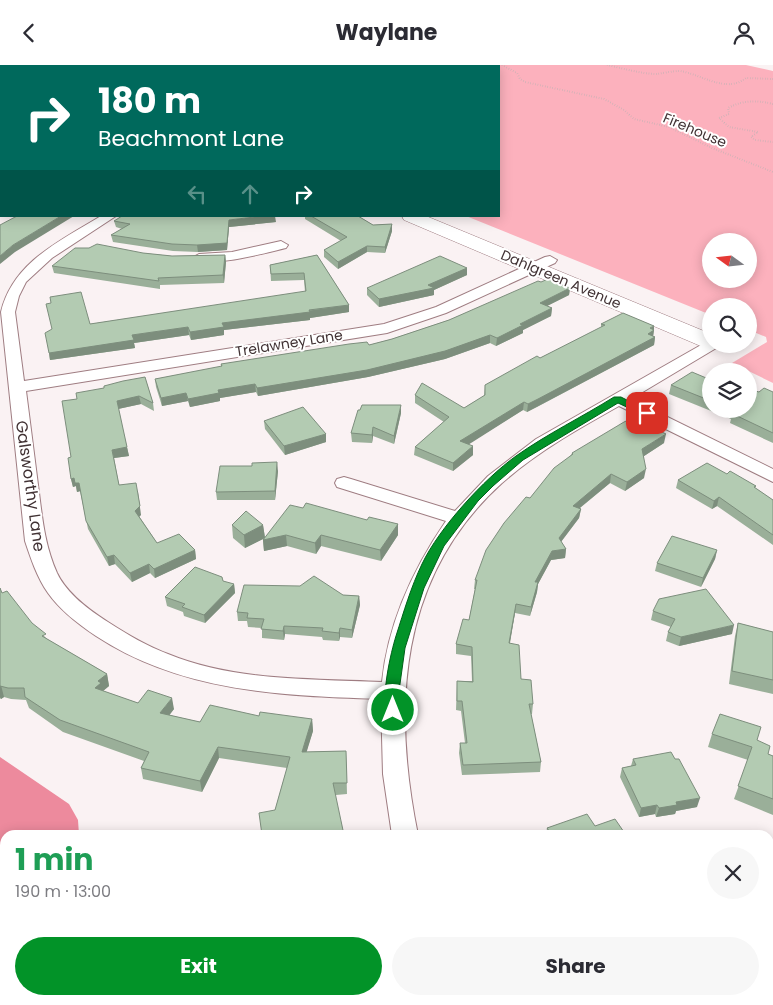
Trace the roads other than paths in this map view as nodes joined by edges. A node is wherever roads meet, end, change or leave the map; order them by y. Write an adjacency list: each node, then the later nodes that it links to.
1 (109, 217): 10 (street, Galsworthy Lane)
2 (413, 217): 6 (street, Dahlgreen Avenue)
3 (444, 217): 6 (street, Dahlgreen Avenue)
4 (281, 245): 5 (street)
5 (184, 258)
6 (542, 264): 7 (street, Dahlgreen Avenue); 8 (street, Dahlgreen Avenue); 10 (street, Trelawney Lane)
7 (702, 323)
8 (702, 338)
9 (702, 349): 11 (street)
10 (17, 387): 15 (street, Galsworthy Lane)
11 (618, 399): 12 (street); 14 (street)
12 (773, 477)
13 (344, 483): 14 (street)
14 (458, 518): 15 (street)
15 (392, 691): 16 (street)
16 (404, 830)

